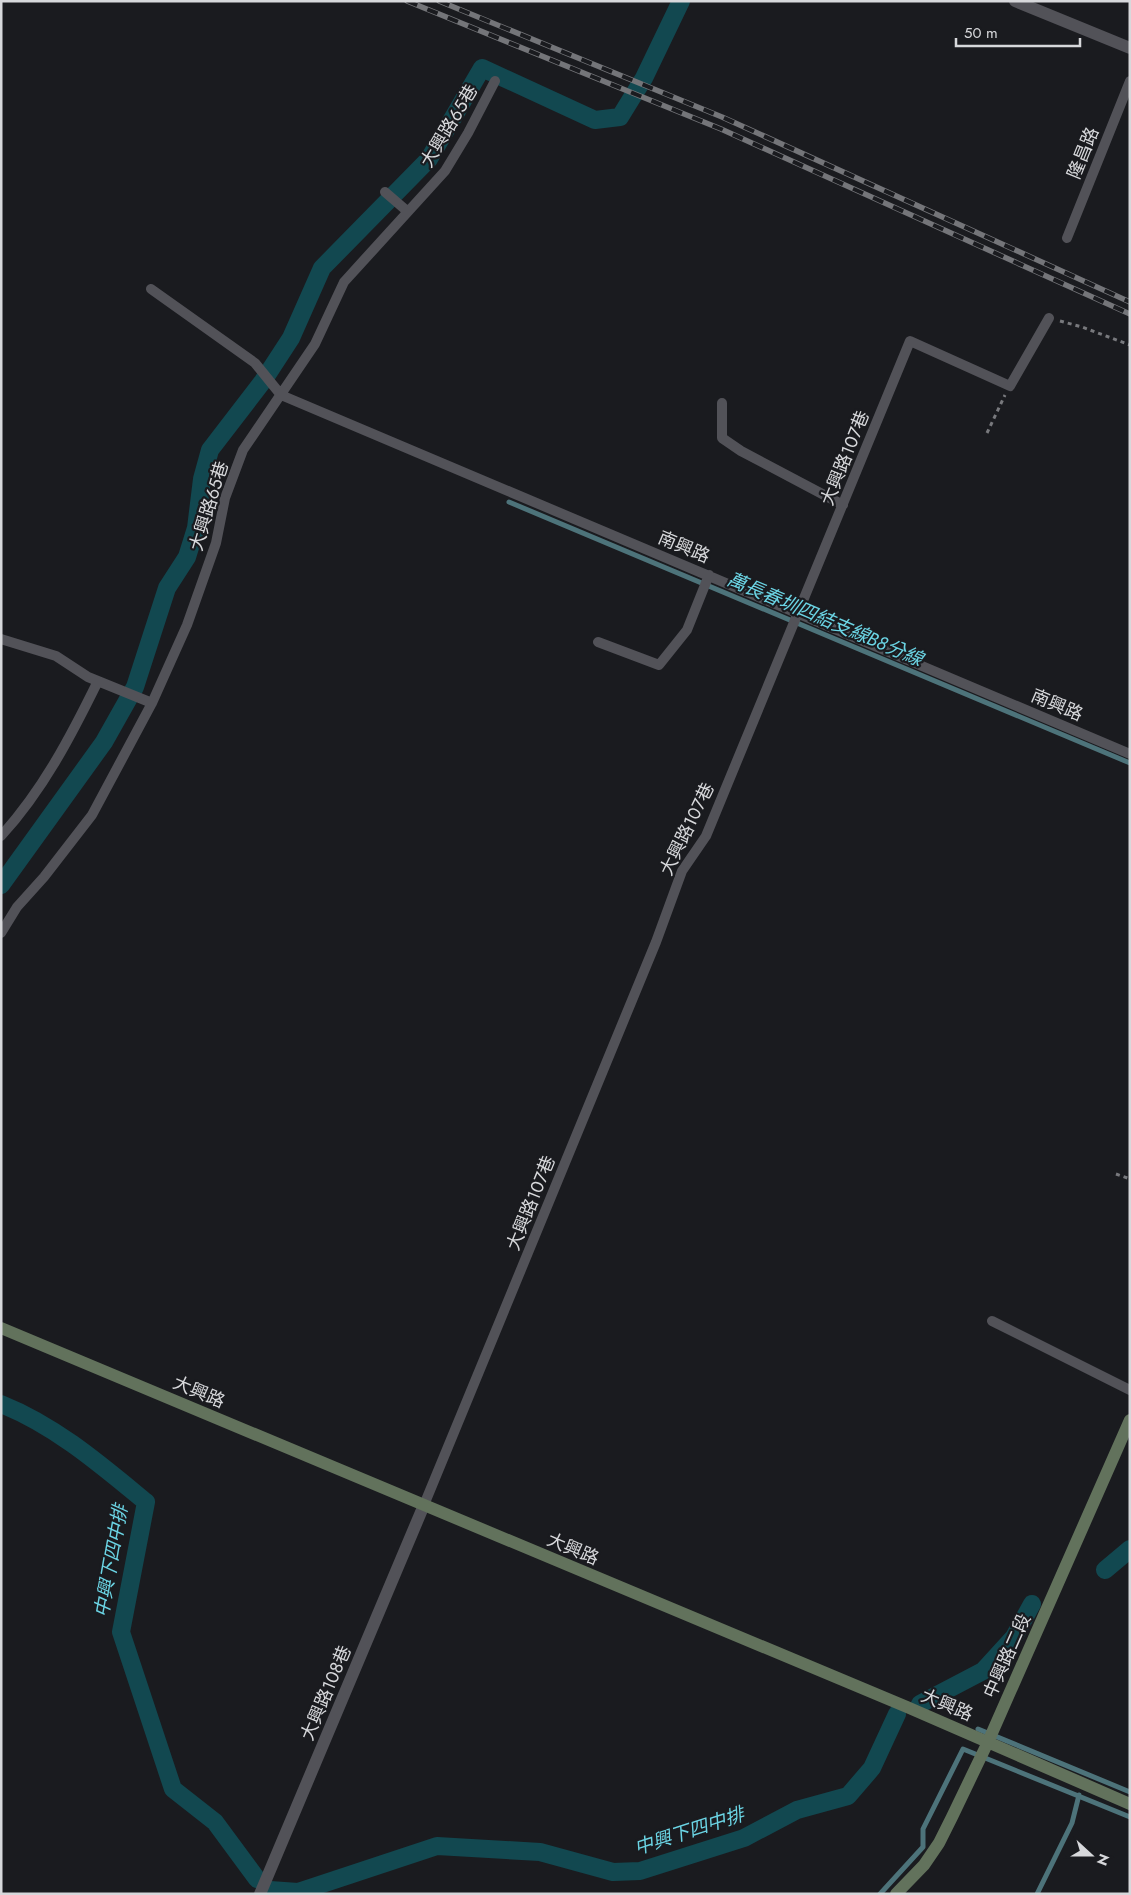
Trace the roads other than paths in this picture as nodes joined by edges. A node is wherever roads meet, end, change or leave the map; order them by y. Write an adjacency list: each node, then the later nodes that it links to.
1 (1014, 1): 2 (street)
2 (1130, 48)
3 (495, 81): 6 (lane, 大興路65巷)
4 (1130, 81): 7 (lane, 隆昌路)
5 (385, 192): 6 (lane)
6 (407, 211): 10 (lane, 大興路65巷)
7 (1067, 238)
8 (151, 289): 10 (lane)
9 (1049, 318): 12 (lane, 大興路107巷)
10 (281, 395): 13 (lane, 南興路); 18 (lane, 大興路65巷)
11 (722, 403): 12 (lane)
12 (843, 505): 14 (lane, 大興路107巷)
13 (710, 575): 14 (lane, 南興路); 16 (lane)
14 (799, 613): 19 (lane, 南興路); 26 (lane, 大興路107巷)
15 (1, 639): 17 (lane)
16 (598, 642)
17 (103, 684): 18 (lane); 20 (lane)
18 (147, 701): 21 (lane, 大興路65巷)
19 (1130, 754)
20 (1, 836)
21 (1, 933)
22 (992, 1321): 24 (lane)
23 (1, 1328): 26 (street, 大興路)
24 (1130, 1390)
25 (1130, 1420): 27 (street, 中興路二段)
26 (424, 1506): 27 (street, 大興路); 29 (street, 大興路108巷)
27 (988, 1742): 28 (street, 大興路); 30 (street, 中興路二段)
28 (1130, 1804)
29 (260, 1894)
30 (896, 1894)

